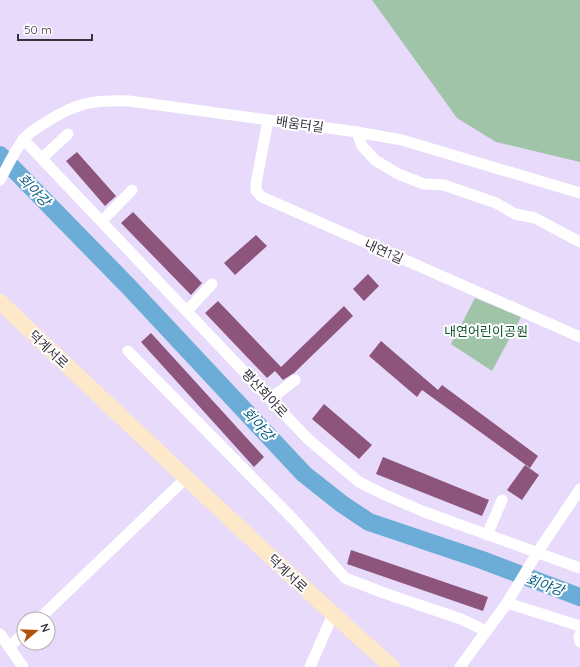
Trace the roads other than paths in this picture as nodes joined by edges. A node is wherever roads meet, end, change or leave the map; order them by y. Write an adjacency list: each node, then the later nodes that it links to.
1 (268, 120): 2 (street, 배움터길); 4 (street, 배움터길); 14 (street, 내연1길)
2 (357, 132): 8 (street, 배움터길); 10 (street)
3 (68, 134): 5 (street)
4 (23, 139): 5 (street, 평산회야로); 6 (street)
5 (42, 158): 9 (street, 평산회야로)
6 (0, 180)
7 (132, 190): 9 (street)
8 (580, 193)
9 (102, 221): 13 (street, 평산회야로)
10 (580, 242)
11 (212, 284): 13 (street)
12 (0, 302): 18 (street, 덕계서로)
13 (187, 311): 17 (street, 평산회야로)
14 (580, 337)
15 (128, 351): 28 (street)
16 (295, 380): 17 (street)
17 (270, 399): 21 (street, 평산회야로)
18 (186, 478): 25 (street); 26 (street, 덕계서로)
19 (580, 489): 22 (street)
20 (502, 500): 21 (street)
21 (487, 535): 22 (street, 평산회야로)
22 (538, 553): 23 (street, 평산회야로); 24 (street)
23 (580, 568)
24 (510, 599): 27 (street); 28 (street)
25 (47, 611)
26 (333, 614): 35 (street); 36 (street, 덕계서로)
27 (580, 626)
28 (486, 631): 37 (street)
29 (0, 634): 33 (street)
30 (580, 634): 32 (street)
31 (16, 641): 33 (street)
32 (580, 642)
33 (10, 647): 34 (street)
34 (23, 667)
35 (310, 667)
36 (392, 667)
37 (460, 667)

